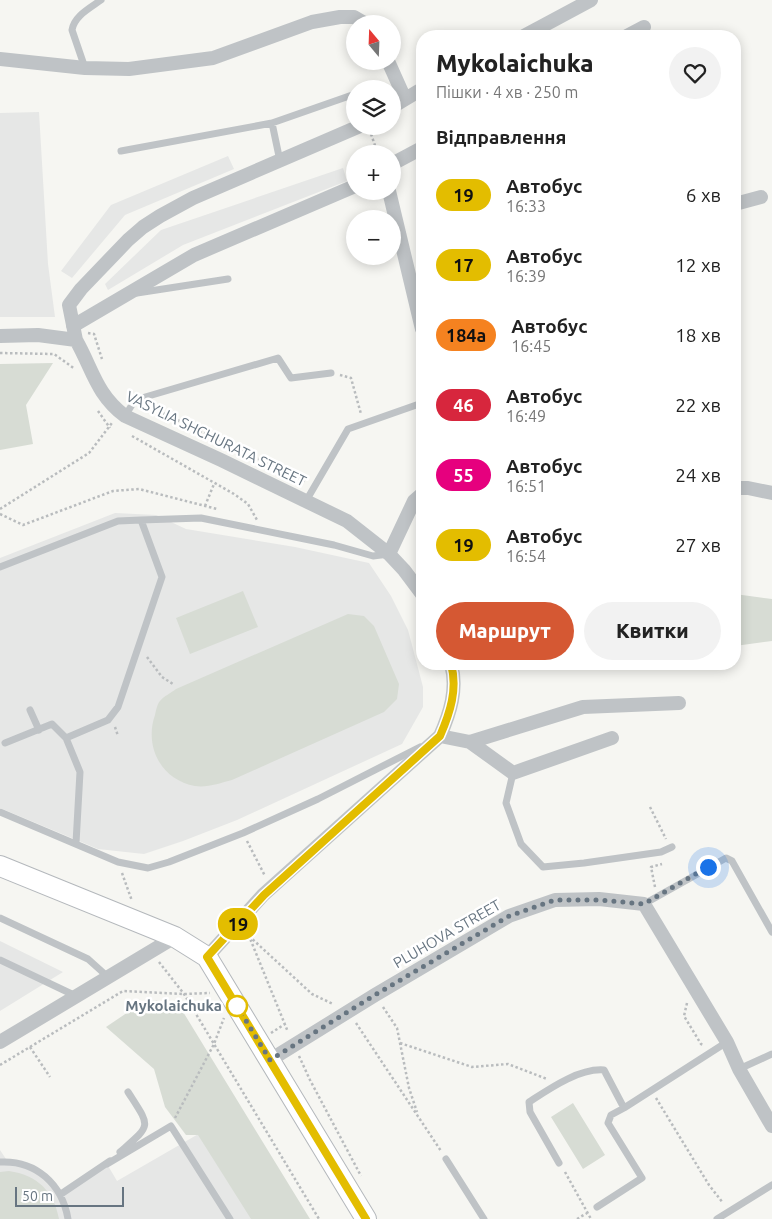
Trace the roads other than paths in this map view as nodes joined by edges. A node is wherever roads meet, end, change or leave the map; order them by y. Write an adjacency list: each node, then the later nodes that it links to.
1 (101, 0): 8 (lane)
2 (591, 0): 5 (street)
3 (346, 17): 8 (street)
4 (644, 27): 6 (street)
5 (535, 30)
6 (638, 30)
7 (0, 59): 8 (street)
8 (85, 68)
9 (392, 70): 12 (street)
10 (416, 92): 12 (street)
11 (346, 97): 14 (lane)
12 (405, 98): 13 (street)
13 (401, 101)
14 (272, 123): 16 (lane); 19 (lane)
15 (347, 135): 19 (street)
16 (121, 151)
17 (416, 151): 18 (street)
18 (401, 159)
19 (280, 161): 27 (street)
20 (346, 190): 25 (street)
21 (761, 197): 23 (street)
22 (391, 200): 26 (street)
23 (741, 202)
24 (228, 279): 25 (lane)
25 (126, 295): 27 (street)
26 (416, 298)
27 (74, 333): 28 (street); 31 (street, VASYLIA SHCHURATA STREET)
28 (0, 336)
29 (331, 373): 31 (lane)
30 (416, 405): 35 (lane)
31 (122, 421): 35 (street, VASYLIA SHCHURATA STREET)
32 (741, 488): 33 (street)
33 (772, 493)
34 (416, 500): 37 (street)
35 (306, 501): 37 (street, VASYLIA SHCHURATA STREET)
36 (141, 520): 37 (lane); 38 (lane); 45 (lane)
37 (389, 554): 39 (street, VASYLIA SHCHURATA STREET)
38 (0, 567)
39 (416, 586)
40 (452, 670): 44 (street)
41 (680, 704): 47 (street)
42 (30, 710): 43 (lane)
43 (39, 730): 45 (lane); 48 (lane)
44 (440, 736): 47 (street); 51 (lane); 58 (street)
45 (66, 738): 51 (lane)
46 (612, 738): 49 (street)
47 (470, 742): 49 (street)
48 (5, 743)
49 (513, 774): 52 (lane)
50 (0, 812): 51 (lane)
51 (76, 843)
52 (669, 844)
53 (0, 866): 57 (street)
54 (644, 904): 56 (lane); 63 (street); 65 (street, PLUHOVA STREET)
55 (0, 918): 60 (lane)
56 (772, 932)
57 (174, 937): 58 (street); 60 (street)
58 (207, 957): 65 (street)
59 (0, 961): 61 (lane)
60 (108, 977): 61 (street)
61 (76, 996): 62 (street)
62 (0, 1042)
63 (724, 1044): 66 (street); 68 (lane)
64 (772, 1054): 66 (lane)
65 (270, 1060): 80 (street)
66 (740, 1069): 69 (street)
67 (128, 1092): 73 (lane)
68 (624, 1108): 72 (lane); 76 (lane)
69 (772, 1126)
70 (446, 1159): 81 (lane)
71 (0, 1162): 75 (lane)
72 (559, 1163)
73 (107, 1164): 75 (lane); 79 (lane)
74 (772, 1185): 77 (lane)
75 (60, 1194): 78 (lane)
76 (597, 1207)
77 (729, 1211): 82 (lane); 83 (lane)
78 (68, 1219)
79 (230, 1219)
80 (366, 1219)
81 (484, 1219)
82 (717, 1219)
83 (733, 1219)

